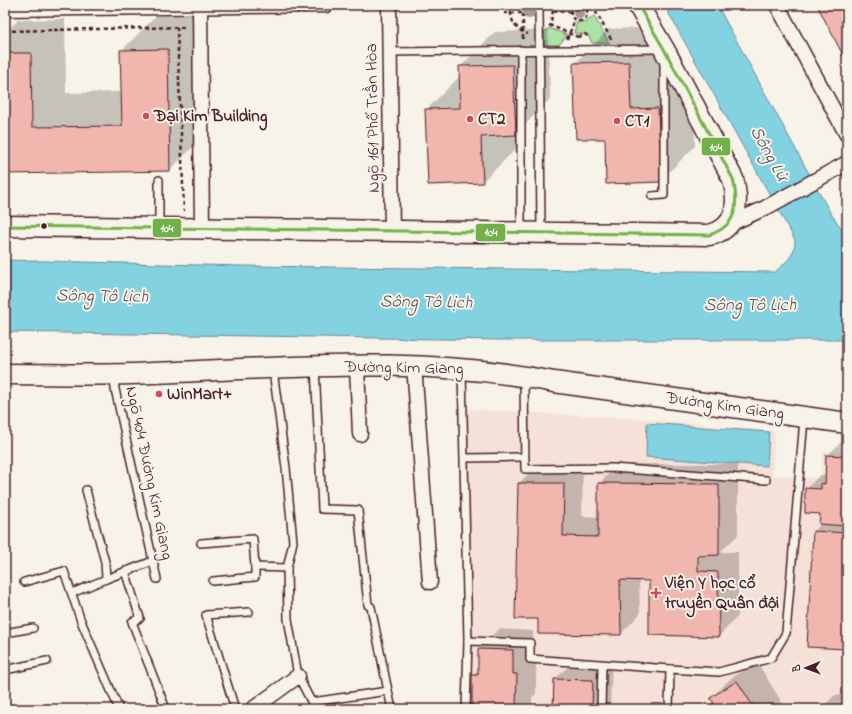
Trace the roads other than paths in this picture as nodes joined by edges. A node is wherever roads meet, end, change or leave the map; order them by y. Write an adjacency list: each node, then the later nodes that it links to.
1 (326, 5): 6 (street)
2 (389, 5): 11 (street, Ngõ 161 Phố Trần Hòa)
3 (539, 5): 10 (lane)
4 (638, 5): 8 (main road)
5 (777, 5): 12 (street)
6 (200, 6): 7 (street); 19 (street)
7 (5, 9)
8 (664, 49): 10 (lane); 15 (lane); 16 (main road)
9 (522, 50): 10 (lane); 11 (lane); 21 (lane)
10 (540, 50): 22 (lane)
11 (390, 52): 20 (street, Ngõ 161 Phố Trần Hòa)
12 (847, 135)
13 (847, 163): 16 (street)
14 (160, 180): 18 (lane)
15 (652, 196)
16 (728, 225): 22 (main road)
17 (5, 226): 18 (main road)
18 (159, 228): 19 (main road)
19 (202, 229): 20 (main road)
20 (392, 231): 21 (main road)
21 (521, 233): 22 (main road)
22 (540, 234)
23 (414, 365): 25 (main road, Đường Kim Giang); 27 (main road, Đường Kim Giang); 47 (street)
24 (315, 366): 25 (main road, Đường Kim Giang); 26 (main road, Đường Kim Giang); 58 (lane)
25 (357, 367): 33 (street)
26 (273, 368): 29 (main road, Đường Kim Giang); 41 (lane)
27 (462, 369): 30 (main road, Đường Kim Giang); 35 (lane)
28 (5, 374): 29 (main road, Đường Kim Giang)
29 (114, 374): 39 (lane, Ngõ 404 Đường Kim Giang)
30 (524, 376): 31 (main road, Đường Kim Giang); 34 (lane)
31 (804, 417): 32 (main road, Đường Kim Giang); 55 (lane)
32 (847, 423)
33 (360, 434)
34 (524, 457): 35 (lane); 36 (lane)
35 (465, 458): 52 (lane)
36 (766, 480)
37 (86, 490): 43 (lane)
38 (201, 543): 40 (lane)
39 (153, 561): 42 (lane); 44 (lane, Ngõ 404 Đường Kim Giang)
40 (255, 567): 41 (lane); 45 (lane)
41 (287, 568): 57 (lane)
42 (125, 571): 43 (lane); 61 (lane)
43 (106, 578): 48 (lane)
44 (157, 579)
45 (213, 581)
46 (24, 582): 48 (lane)
47 (430, 582)
48 (72, 593): 60 (lane)
49 (249, 612): 62 (lane)
50 (33, 628): 51 (lane)
51 (5, 633)
52 (468, 641): 54 (lane); 65 (lane)
53 (47, 661): 56 (lane)
54 (602, 665): 55 (lane); 66 (lane)
55 (670, 669): 67 (lane)
56 (5, 670)
57 (298, 676): 59 (lane); 63 (street)
58 (388, 691): 59 (lane); 64 (lane)
59 (313, 705)
60 (118, 709)
61 (166, 709)
62 (235, 709)
63 (253, 709)
64 (392, 709)
65 (466, 709)
66 (601, 709)
67 (669, 709)

